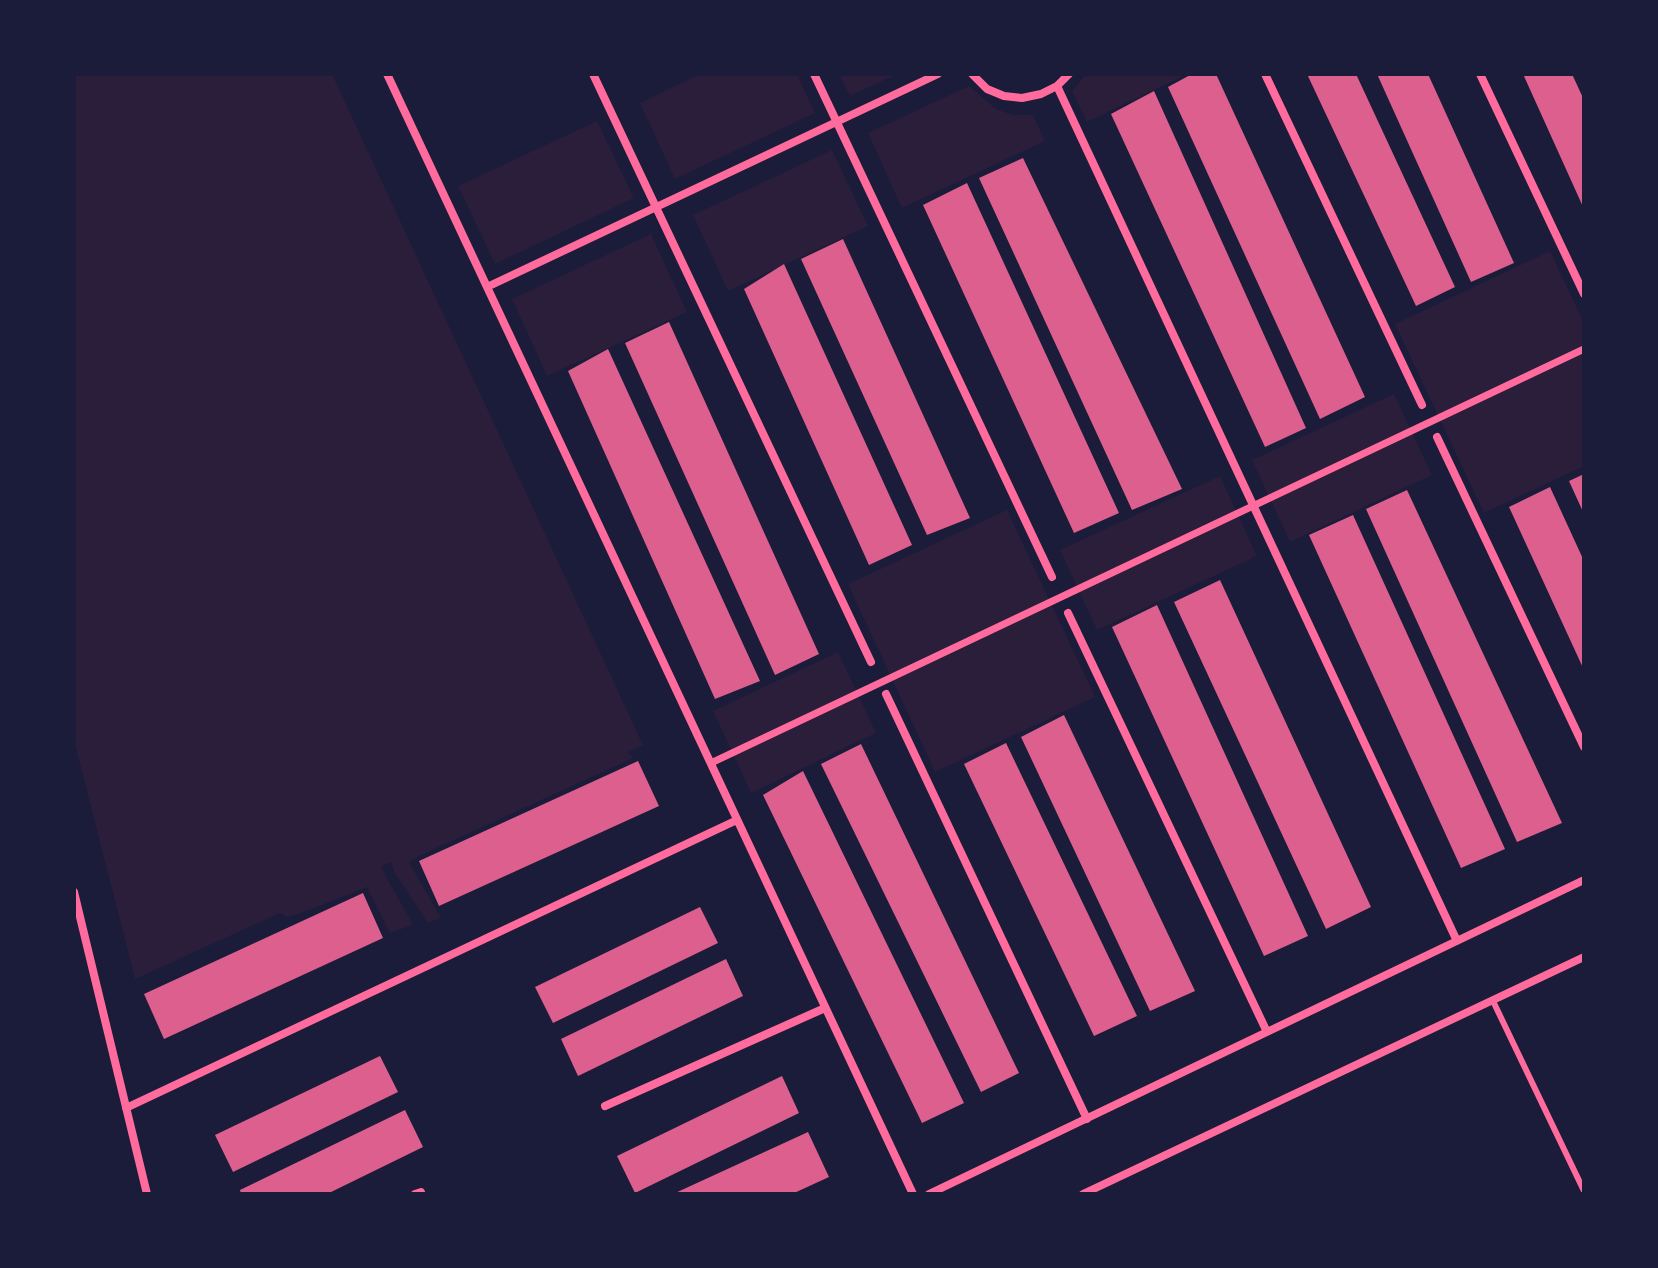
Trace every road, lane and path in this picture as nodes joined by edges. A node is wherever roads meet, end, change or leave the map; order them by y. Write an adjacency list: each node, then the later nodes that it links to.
1 (387, 74): 12 (street)
2 (593, 74): 11 (street)
3 (814, 74): 10 (street)
4 (938, 74): 10 (street)
5 (972, 74): 9 (street)
6 (1069, 74): 9 (street)
7 (1265, 74): 15 (street)
8 (1480, 74): 13 (street)
9 (1057, 86): 17 (street)
10 (837, 122): 11 (street); 18 (street)
11 (656, 206): 12 (street); 20 (street)
12 (487, 287): 23 (street)
13 (1584, 294)
14 (1584, 349): 17 (street)
15 (1422, 405)
16 (1437, 437): 22 (street)
17 (1253, 506): 23 (street); 27 (street)
18 (1052, 577)
19 (1068, 613): 31 (street)
20 (871, 662)
21 (886, 694): 34 (street)
22 (1584, 747)
23 (711, 763): 24 (street)
24 (737, 820): 30 (street); 33 (street)
25 (1584, 880): 27 (street)
26 (74, 892): 33 (street)
27 (1457, 941): 31 (street)
28 (1584, 957): 29 (street)
29 (1493, 1001): 35 (lane); 39 (street)
30 (825, 1008): 32 (street); 37 (street)
31 (1267, 1032): 34 (street)
32 (605, 1106)
33 (126, 1108): 36 (street)
34 (1087, 1119): 38 (street)
35 (1584, 1191)
36 (147, 1194)
37 (913, 1194)
38 (929, 1194)
39 (1083, 1194)

